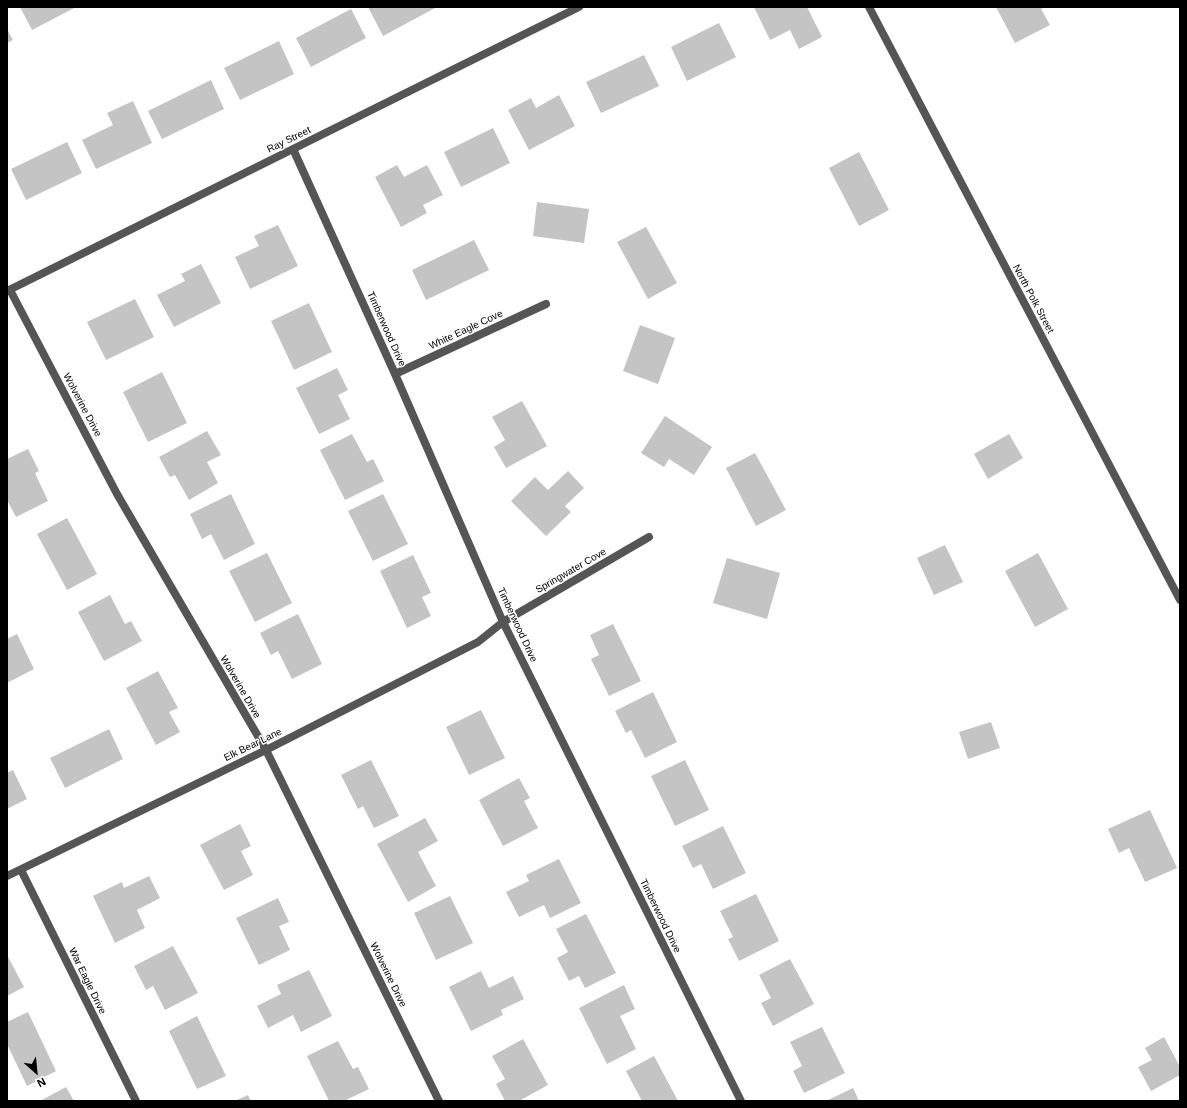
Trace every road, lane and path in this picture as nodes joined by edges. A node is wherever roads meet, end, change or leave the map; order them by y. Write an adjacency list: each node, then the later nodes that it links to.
1 (579, 7): 3 (street, Ray Street)
2 (869, 7): 8 (street, North Polk Street)
3 (293, 149): 4 (street, Ray Street); 6 (street, Timberwood Drive)
4 (8, 290): 10 (street, Wolverine Drive)
5 (546, 304): 6 (street, White Eagle Cove)
6 (395, 374): 9 (street, Timberwood Drive)
7 (649, 537): 9 (street, Springwater Cove)
8 (1180, 600)
9 (503, 622): 10 (street, Elk Bear Lane); 15 (street, Timberwood Drive)
10 (266, 750): 11 (street, Elk Bear Lane); 14 (street, Wolverine Drive)
11 (21, 870): 12 (street, Elk Bear Lane); 13 (street, War Eagle Drive)
12 (7, 876)
13 (136, 1101)
14 (439, 1101)
15 (741, 1101)

